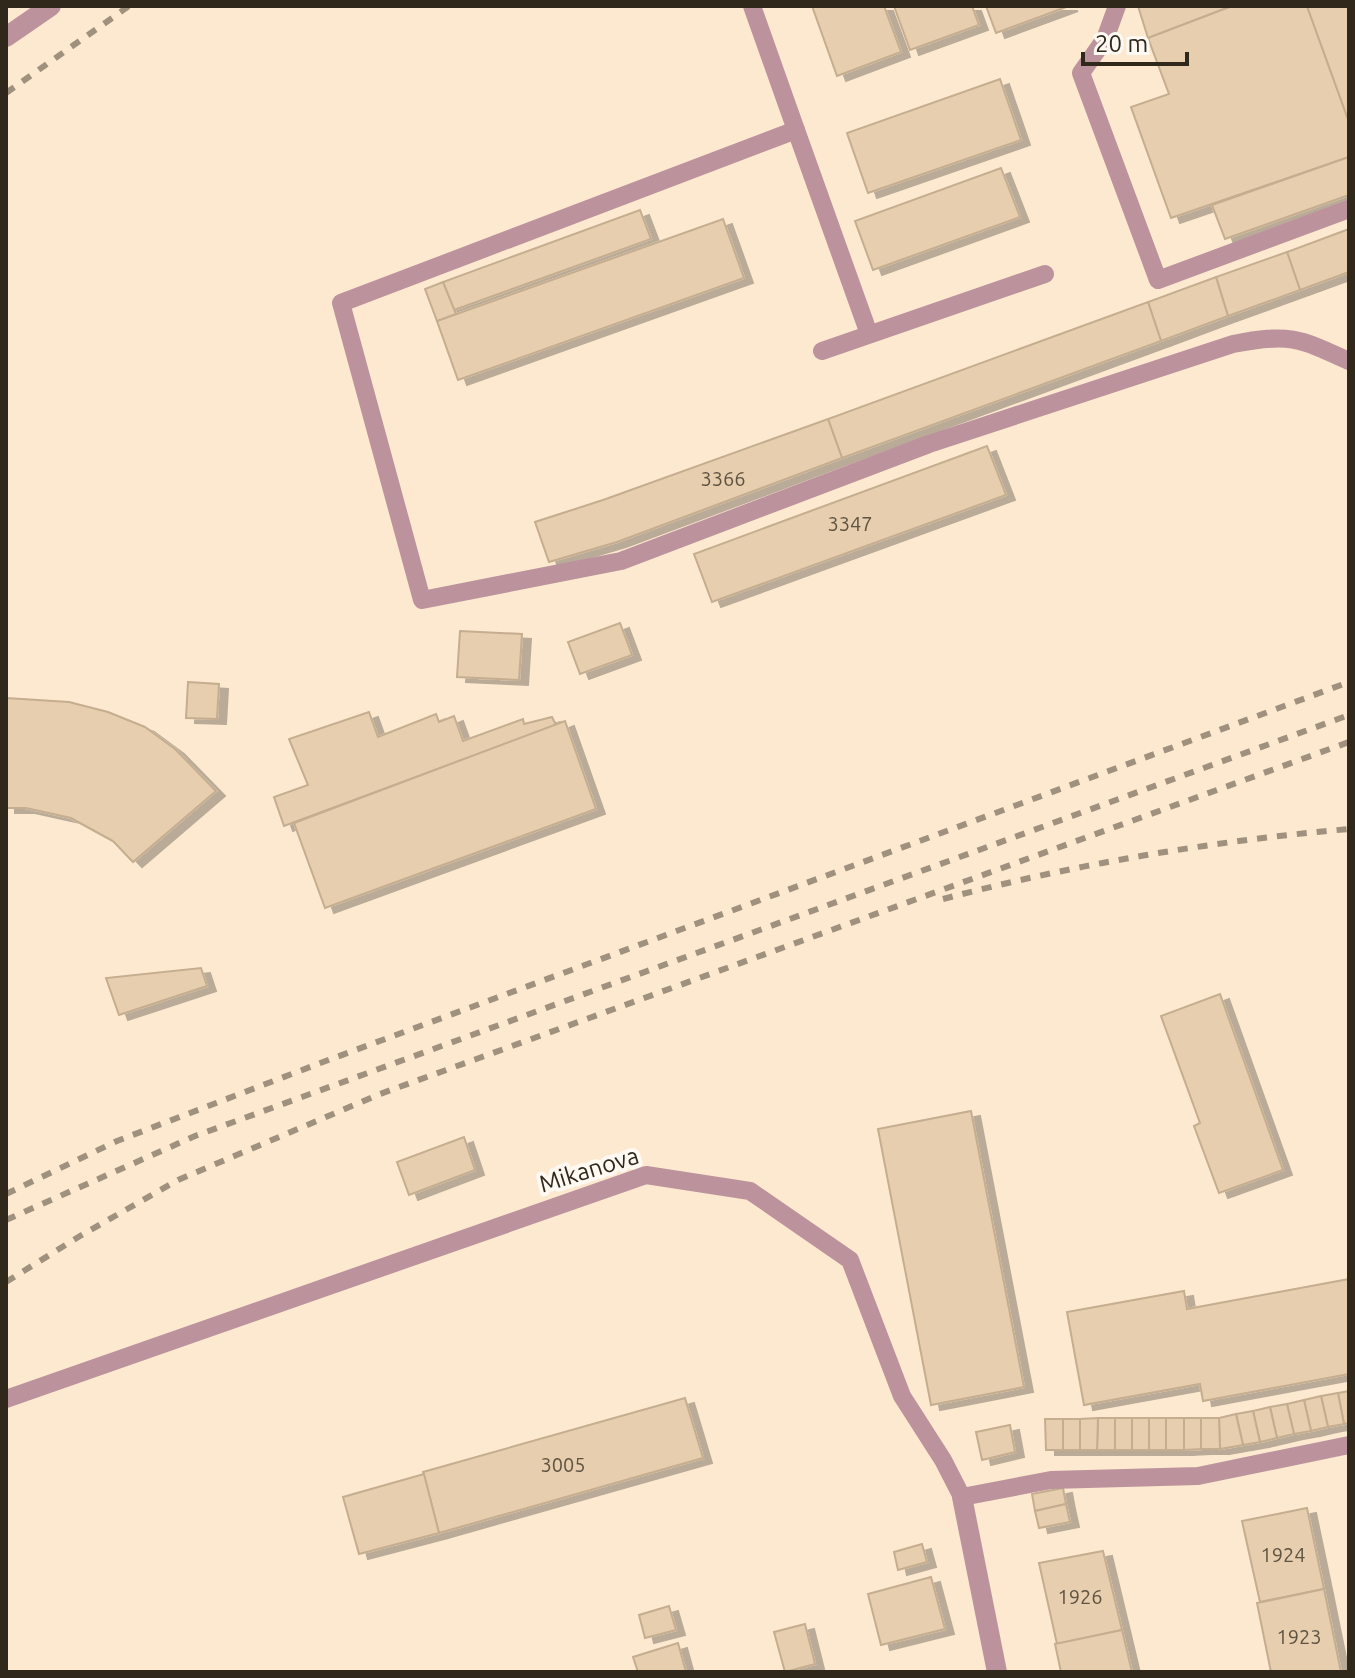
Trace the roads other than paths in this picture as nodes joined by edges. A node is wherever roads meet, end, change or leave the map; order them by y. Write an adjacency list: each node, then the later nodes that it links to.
1 (51, 6): 4 (street)
2 (752, 6): 5 (lane)
3 (1117, 6): 6 (lane)
4 (6, 37)
5 (796, 130): 8 (lane); 10 (lane)
6 (1349, 209)
7 (1045, 274): 8 (lane)
8 (869, 334): 9 (lane)
9 (822, 351)
10 (1349, 361)
11 (6, 1399): 13 (lane, Mikanova)
12 (1349, 1445): 13 (lane)
13 (962, 1497): 14 (street, Mikanova)
14 (994, 1671)

